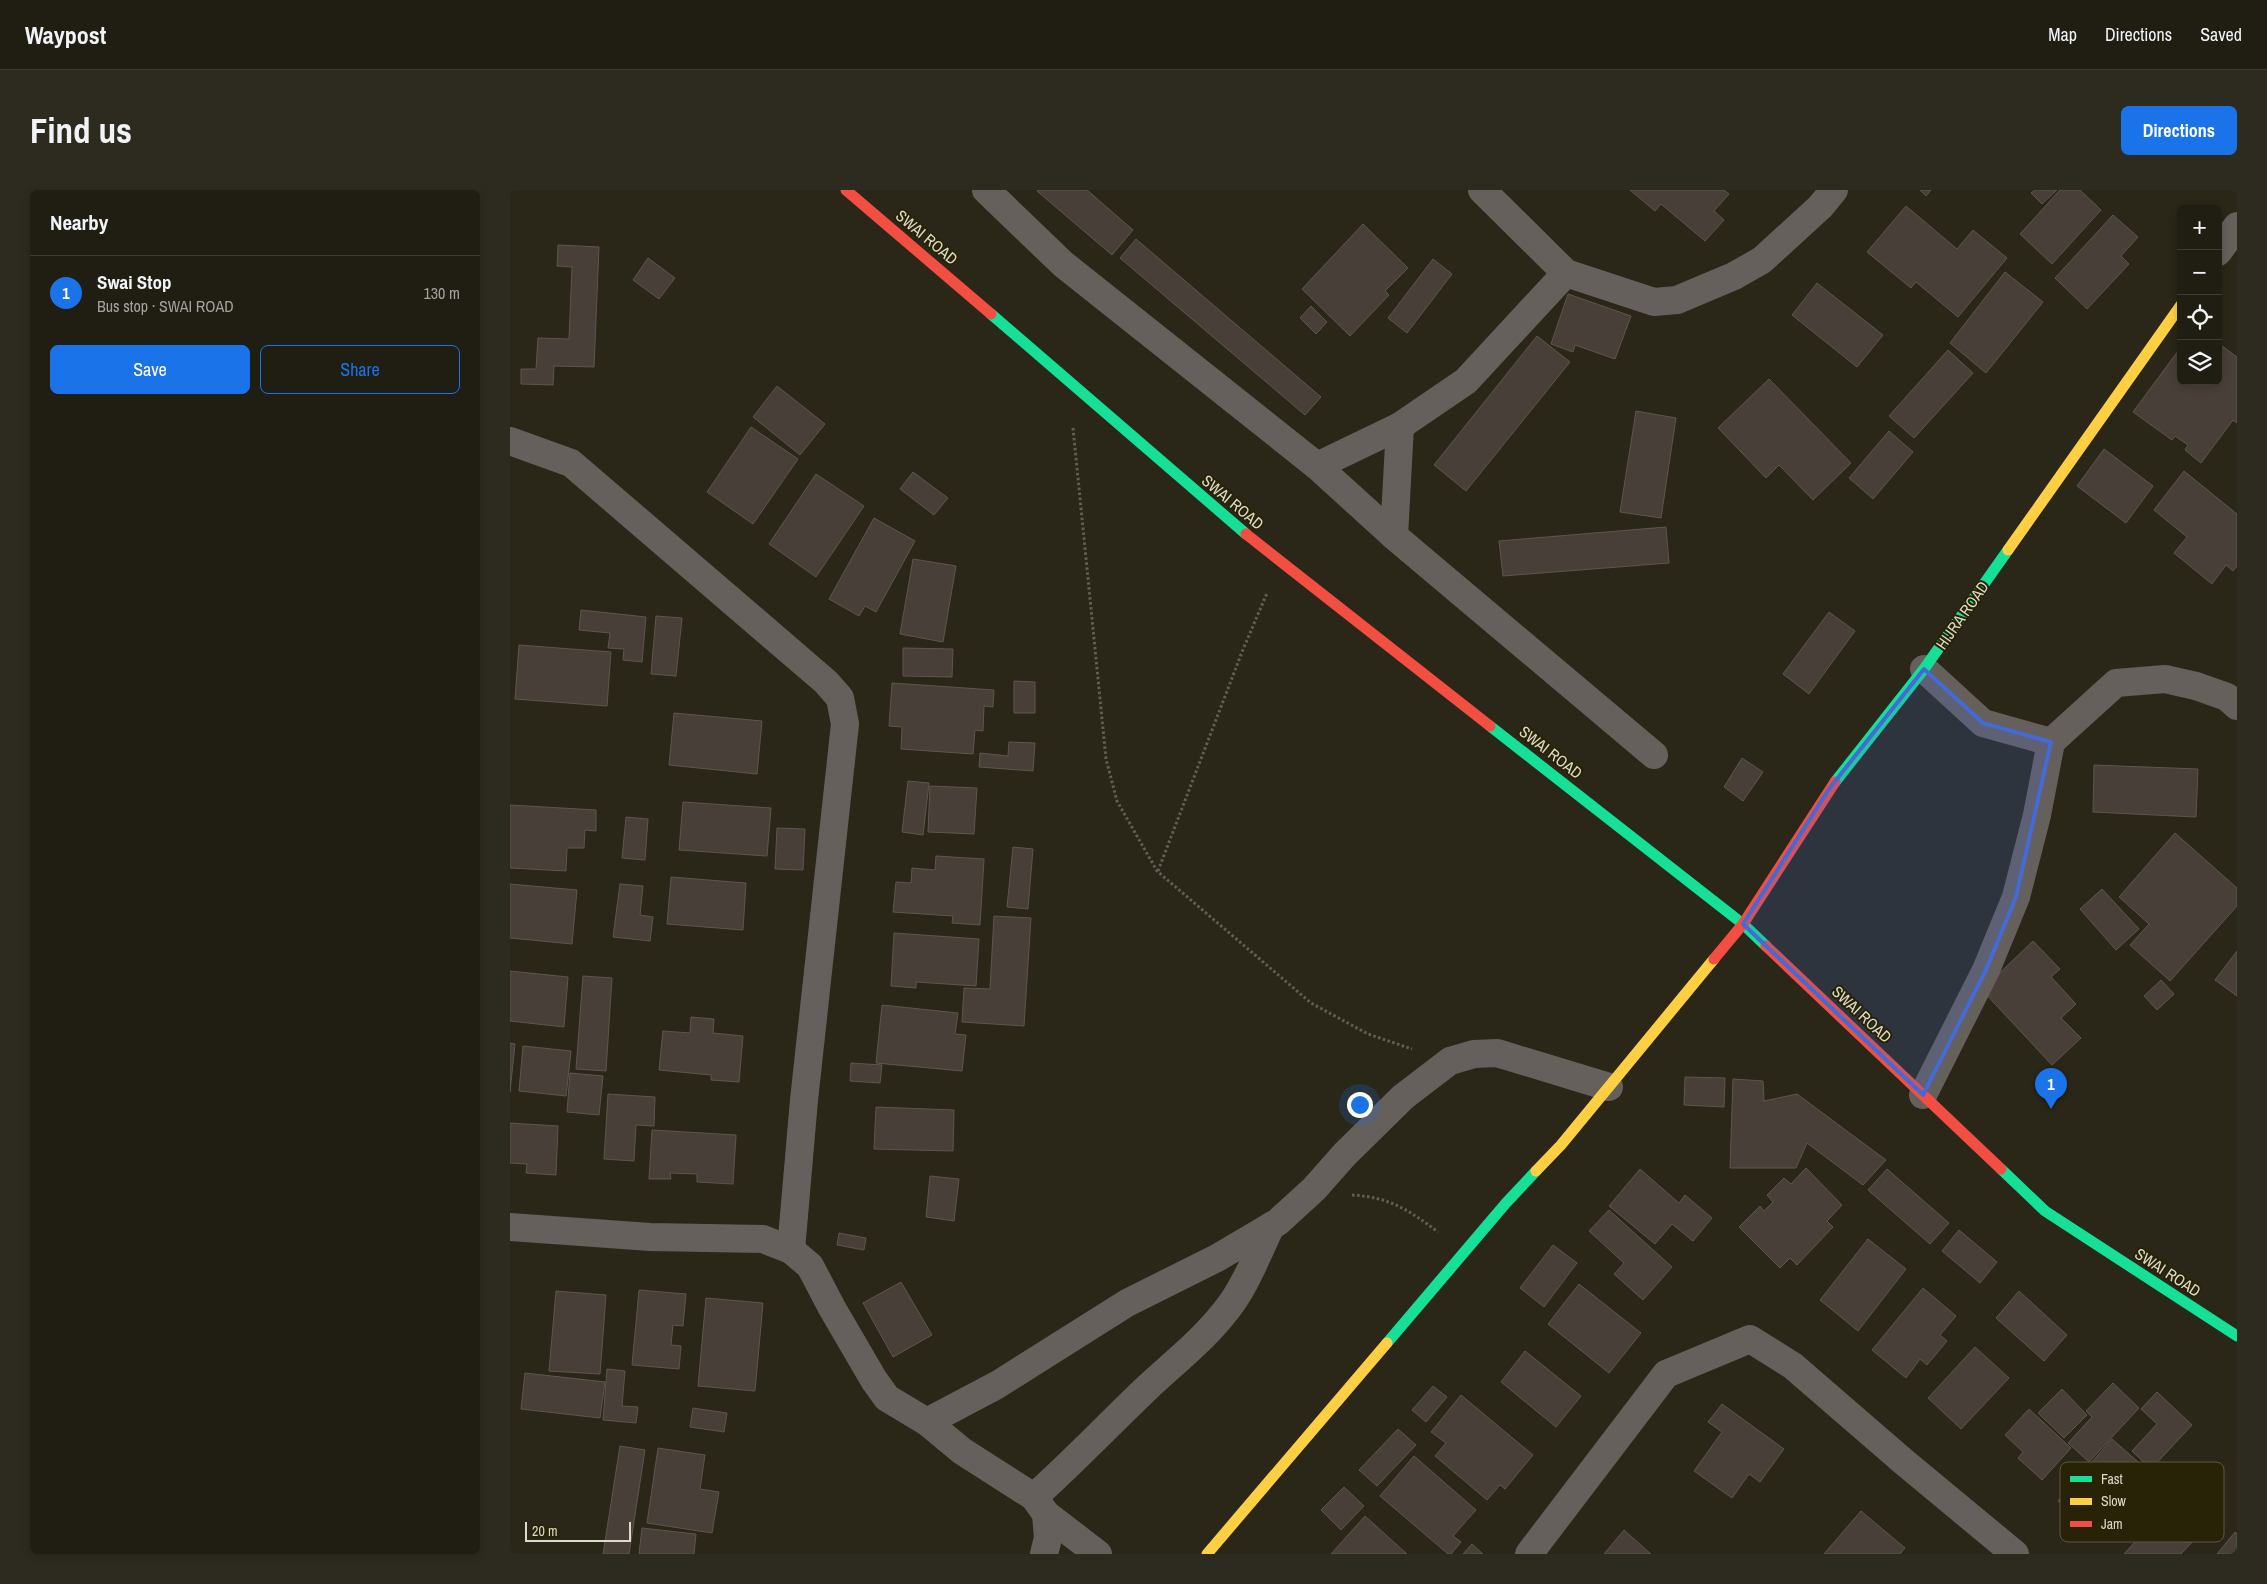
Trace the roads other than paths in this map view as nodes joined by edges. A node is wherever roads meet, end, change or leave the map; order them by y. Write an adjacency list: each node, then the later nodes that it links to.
1 (846, 190): 17 (street, SWAI ROAD)
2 (986, 190): 11 (street)
3 (1482, 190): 7 (street)
4 (1834, 190): 7 (street)
5 (2237, 226): 6 (street)
6 (2219, 250)
7 (1566, 273): 9 (street)
8 (2177, 311): 13 (street, HIJRA ROAD)
9 (1400, 426): 11 (street); 12 (street)
10 (510, 441): 22 (street)
11 (1317, 466): 12 (street)
12 (1394, 536): 16 (street)
13 (1924, 670): 15 (street); 17 (street, HIJRA ROAD)
14 (2237, 706): 15 (street)
15 (2051, 742): 19 (street)
16 (1654, 755)
17 (1743, 924): 18 (street, HIJRA ROAD); 19 (street, SWAI ROAD)
18 (1609, 1087): 20 (street); 28 (street, HIJRA ROAD)
19 (1923, 1094): 23 (street, SWAI ROAD)
20 (1271, 1226): 24 (street); 25 (street)
21 (510, 1227): 22 (street)
22 (791, 1250): 24 (street)
23 (2237, 1336)
24 (927, 1422): 25 (street)
25 (1040, 1506): 26 (street); 27 (street)
26 (1044, 1554)
27 (1098, 1554)
28 (1207, 1554)
29 (1529, 1554): 30 (street)
30 (2015, 1554)

